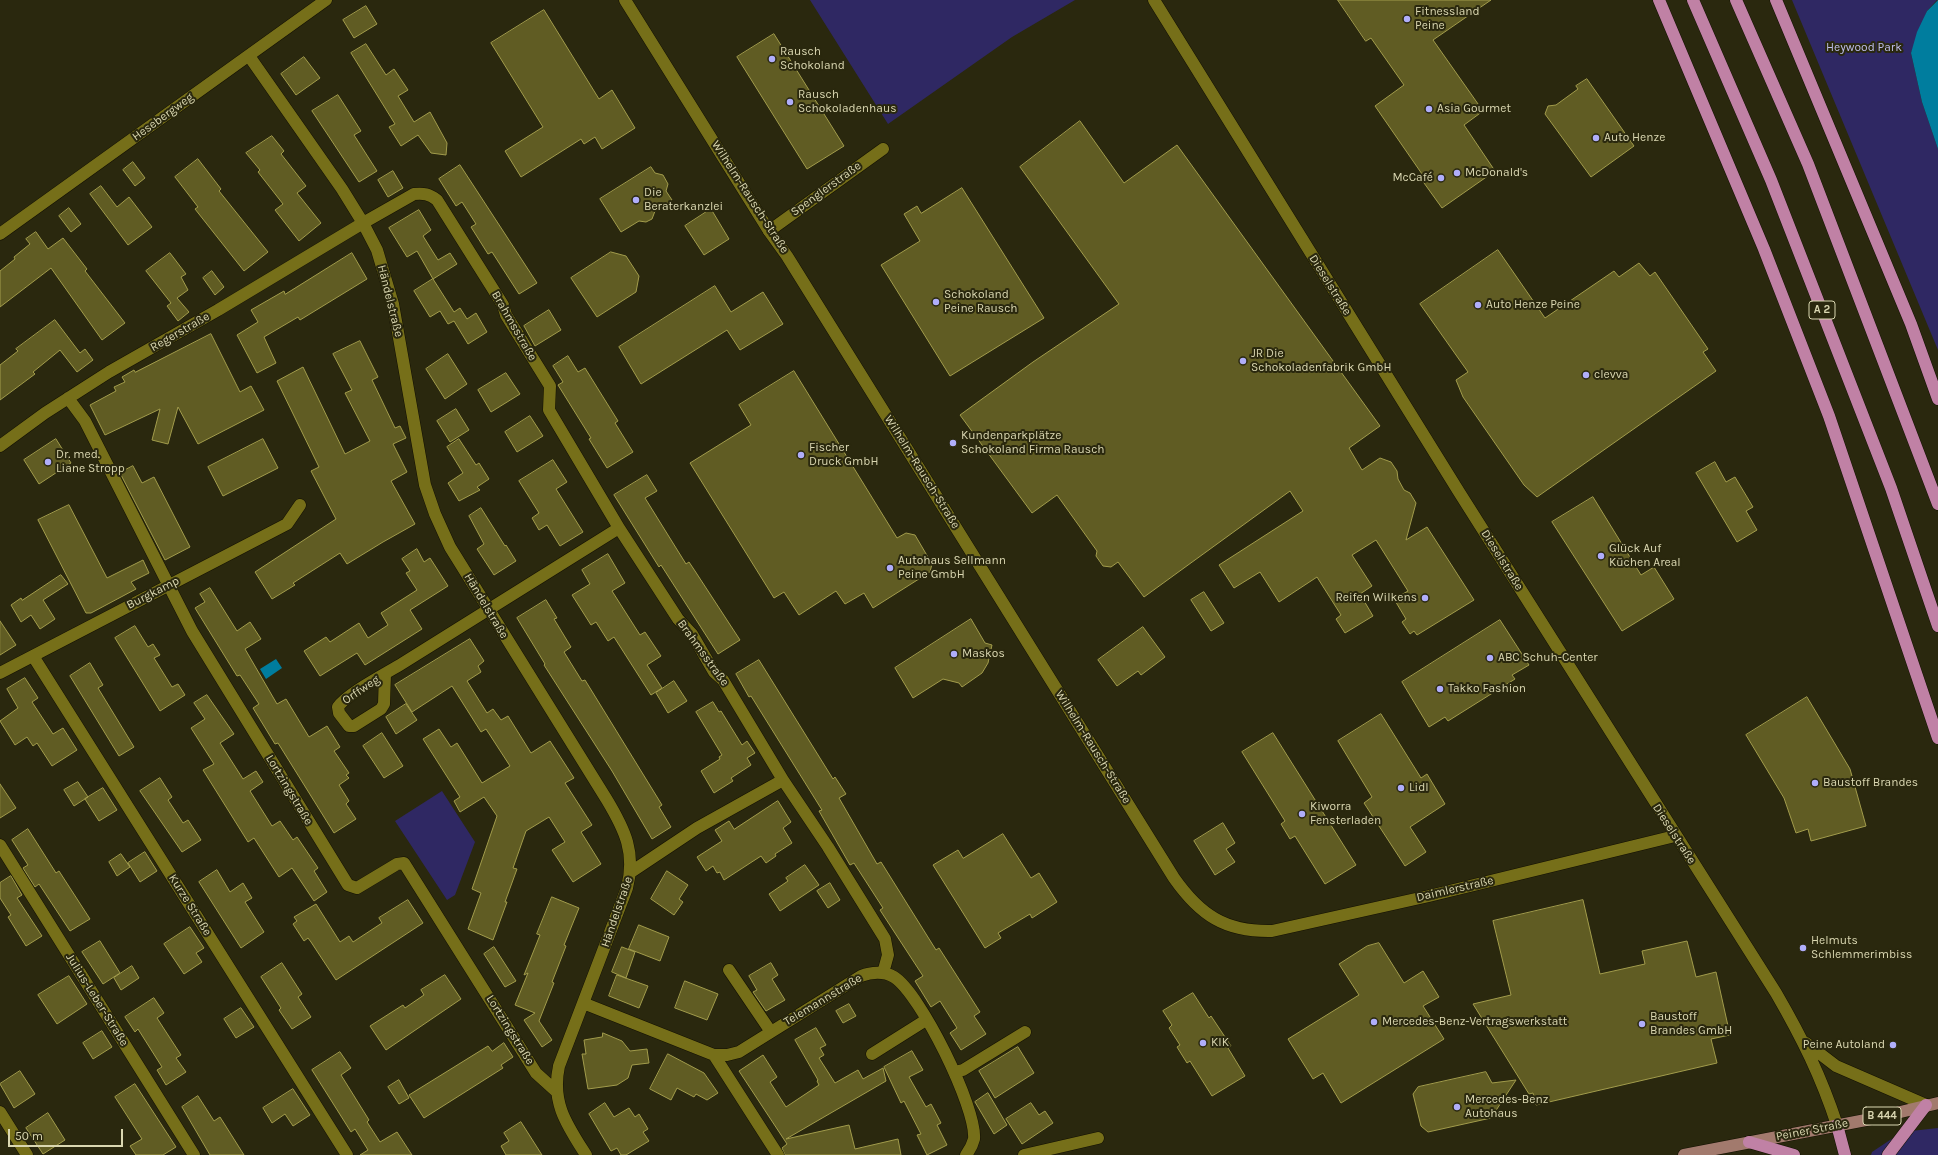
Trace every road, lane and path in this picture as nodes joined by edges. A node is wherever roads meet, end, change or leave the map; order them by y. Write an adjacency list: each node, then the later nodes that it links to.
1 (326, 0): 8 (street, Hesebergweg)
2 (625, 0): 11 (street, Wilhelm-Rausch-Straße)
3 (1154, 0): 27 (street, Dieselstraße)
4 (1659, 0): 25 (highway)
5 (1692, 0): 21 (highway, A 2)
6 (1736, 0): 16 (highway)
7 (1776, 0): 14 (highway)
8 (249, 56): 10 (street, Händelstraße); 12 (street, Hesebergweg)
9 (883, 149): 11 (street, Spenglerstraße)
10 (363, 222): 13 (street, Regerstraße); 18 (street, Brahmsstraße); 20 (street, Händelstraße)
11 (769, 230): 30 (street, Wilhelm-Rausch-Straße)
12 (0, 234)
13 (68, 398): 15 (street, Regerstraße); 19 (street, Lortzingstraße)
14 (1938, 399)
15 (0, 446)
16 (1938, 504)
17 (300, 505): 19 (street, Burgkamp)
18 (619, 528): 20 (street); 26 (street, Brahmsstraße)
19 (169, 585): 22 (street, Burgkamp); 41 (street, Lortzingstraße)
20 (488, 610): 24 (street, Orffweg); 29 (street, Händelstraße)
21 (1938, 626)
22 (33, 656): 23 (street, Burgkamp); 49 (street, Kurze Straße)
23 (0, 673)
24 (385, 674): 24 (street, Orffweg)
25 (1938, 738)
26 (783, 780): 29 (street); 32 (street, Brahmsstraße)
27 (1675, 836): 30 (street, Daimlerstraße); 37 (street, Dieselstraße)
28 (0, 845): 48 (street, Julius-Leber-Straße)
29 (631, 872): 33 (street, Händelstraße)
30 (1234, 928)
31 (729, 970): 35 (street, Telemannstraße)
32 (883, 973): 34 (street); 35 (street, Telemannstraße)
33 (584, 1003): 39 (street, Telemannstraße); 41 (street, Händelstraße)
34 (926, 1020): 38 (street); 40 (street)
35 (771, 1032): 39 (street, Telemannstraße)
36 (1025, 1032): 40 (street)
37 (1805, 1042): 42 (street); 44 (street, Dieselstraße)
38 (872, 1054)
39 (714, 1055): 51 (street)
40 (954, 1072): 52 (street)
41 (557, 1092): 50 (street, Händelstraße)
42 (1932, 1104): 44 (main road, Peiner Straße / B 444); 57 (highway)
43 (0, 1112): 47 (street)
44 (1837, 1125): 46 (main road, Peiner Straße / B 444); 56 (highway)
45 (1098, 1138): 53 (street)
46 (1749, 1142): 54 (main road, Peiner Straße / B 444); 55 (highway)
47 (27, 1155)
48 (194, 1155)
49 (348, 1155)
50 (586, 1155)
51 (778, 1155)
52 (966, 1155)
53 (1024, 1155)
54 (1684, 1155)
55 (1794, 1155)
56 (1845, 1155)
57 (1888, 1155)

